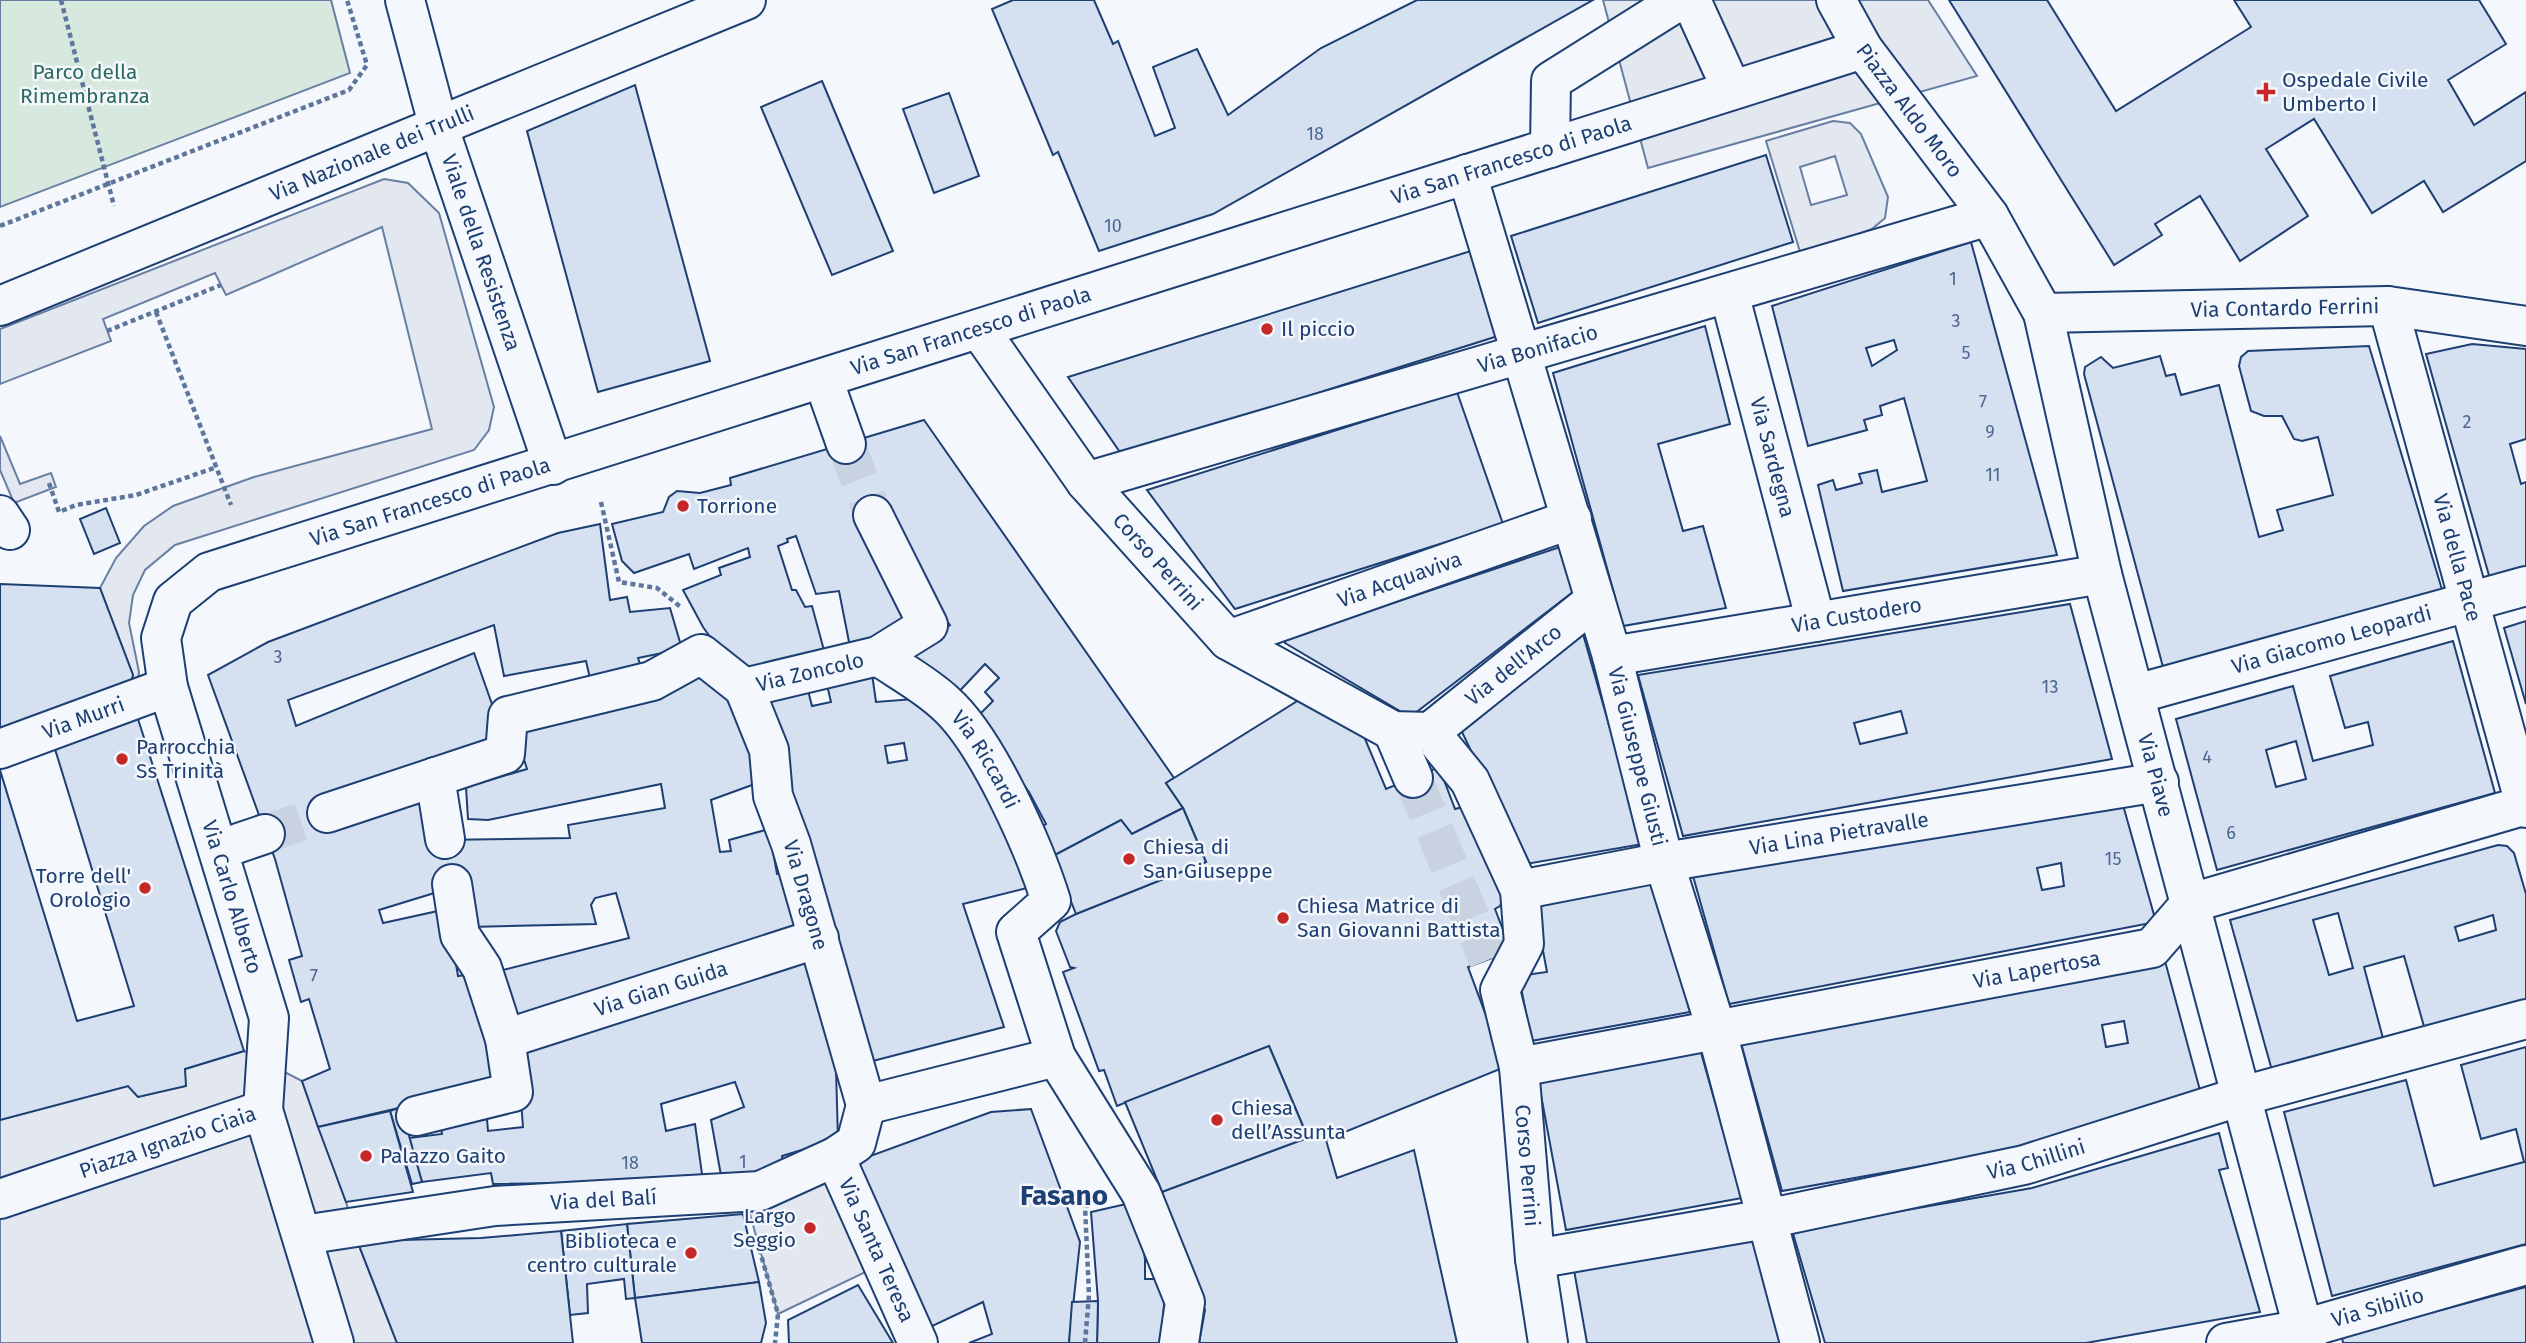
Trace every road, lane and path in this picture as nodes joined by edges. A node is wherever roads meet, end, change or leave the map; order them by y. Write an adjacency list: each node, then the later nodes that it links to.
1 (61, 0): 13 (path)
2 (347, 0): 13 (path)
3 (405, 0): 10 (street, Viale della Resistenza)
4 (746, 0): 10 (street, Via Nazionale dei Trulli)
5 (1680, 0): 11 (street)
6 (1691, 0): 9 (street)
7 (1836, 0): 8 (street, Piazza Aldo Moro)
8 (1863, 48): 9 (street, Via San Francesco di Paola); 14 (street, Piazza Aldo Moro)
9 (1731, 89): 11 (street, Via San Francesco di Paola)
10 (439, 128): 18 (street, Via Nazionale dei Trulli); 28 (street, Viale della Resistenza)
11 (1550, 148): 12 (street, Via San Francesco di Paola)
12 (1467, 174): 23 (street, Via San Francesco di Paola); 25 (street, Via Giuseppe Giusti)
13 (106, 185): 15 (path)
14 (1989, 216): 17 (street, Via Bonifacio); 21 (street, Via Piave)
15 (0, 226)
16 (221, 285): 20 (path)
17 (1729, 293): 25 (street, Via Bonifacio); 40 (street, Via Sardegna)
18 (0, 306)
19 (2388, 306): 21 (street, Via Contardo Ferrini); 22 (street, Via Contardo Ferrini); 39 (street, Via della Pace)
20 (156, 312): 24 (path); 29 (path)
21 (2043, 313): 36 (street, Via Piave)
22 (2526, 326)
23 (979, 329): 26 (street, Via San Francesco di Paola); 30 (street, Corso Perrini)
24 (107, 331)
25 (1520, 353): 30 (street, Via Bonifacio); 35 (street, Via Giuseppe Giusti)
26 (823, 379): 27 (street); 28 (street, Via San Francesco di Paola)
27 (846, 444)
28 (553, 465): 45 (street, Via San Francesco di Paola)
29 (217, 467): 31 (path); 33 (path)
30 (1086, 482): 41 (street, Corso Perrini)
31 (48, 483)
32 (601, 502): 42 (path)
33 (231, 505)
34 (873, 515): 43 (street)
35 (1572, 519): 38 (street, Via Giuseppe Giusti); 41 (street, Via Acquaviva)
36 (2102, 574): 40 (street, Via Custodero); 47 (street, Via Piave)
37 (2526, 586): 39 (street, Via Giacomo Leopardi)
38 (1595, 600): 44 (street, Via Giuseppe Giusti); 48 (street, Via dell'Arco)
39 (2470, 601): 47 (street, Via Giacomo Leopardi); 53 (street, Via della Pace)
40 (1816, 622): 44 (street, Via Custodero)
41 (1228, 640): 48 (street, Corso Perrini)
42 (701, 654): 46 (street); 50 (street)
43 (878, 656): 46 (street, Via Zoncolo); 66 (street, Via Riccardi)
44 (1612, 656): 58 (street, Via Giuseppe Giusti)
45 (169, 688): 49 (street, Via Murri); 57 (street, Via Carlo Alberto)
46 (744, 688): 62 (street, Via Dragone)
47 (2136, 694): 52 (street, Via Piave)
48 (1412, 731): 51 (street); 60 (street, Corso Perrini)
49 (0, 749)
50 (435, 777): 54 (street); 56 (street)
51 (1413, 778)
52 (2159, 782): 58 (street, Via Lina Pietravalle); 61 (street, Via Piave)
53 (2526, 806): 61 (street)
54 (327, 813)
55 (265, 834): 57 (street)
56 (445, 839)
57 (218, 850): 70 (street, Via Carlo Alberto)
58 (1664, 862): 60 (street, Via Lina Pietravalle); 64 (street, Via Giuseppe Giusti)
59 (452, 884): 65 (street)
60 (1520, 890): 67 (street, Corso Perrini)
61 (2191, 903): 64 (street, Via Lapertosa); 68 (street, Via Piave)
62 (819, 938): 65 (street, Via Gian Guida); 69 (street, Via Dragone)
63 (2526, 1019): 68 (street, Via Chillini)
64 (1716, 1028): 67 (street, Via Lapertosa); 76 (street, Via Giuseppe Giusti)
65 (505, 1039): 71 (street)
66 (1056, 1057): 69 (street); 74 (street)
67 (1519, 1067): 78 (street, Corso Perrini)
68 (2242, 1096): 76 (street, Via Chillini); 80 (street, Via Piave)
69 (866, 1105): 72 (street, Via del Balí)
70 (263, 1110): 75 (street, Piazza Ignazio Ciaia); 77 (street, Piazza Ignazio Ciaia)
71 (416, 1116)
72 (835, 1157): 73 (street, Via del Balí); 83 (street, Via Santa Teresa)
73 (744, 1192): 77 (street, Via del Balí); 82 (path)
74 (1141, 1193): 84 (path); 85 (street)
75 (0, 1199)
76 (1766, 1219): 78 (street, Via Chillini); 87 (street, Via Giuseppe Giusti)
77 (303, 1235): 81 (street, Piazza Ignazio Ciaia)
78 (1535, 1259): 86 (street, Corso Perrini)
79 (2526, 1265): 80 (street, Via Sibilio)
80 (2305, 1336): 88 (street, Via Sibilio)
81 (334, 1343)
82 (775, 1343)
83 (918, 1343)
84 (1085, 1343)
85 (1179, 1343)
86 (1548, 1343)
87 (1800, 1343)
88 (2226, 1343)

